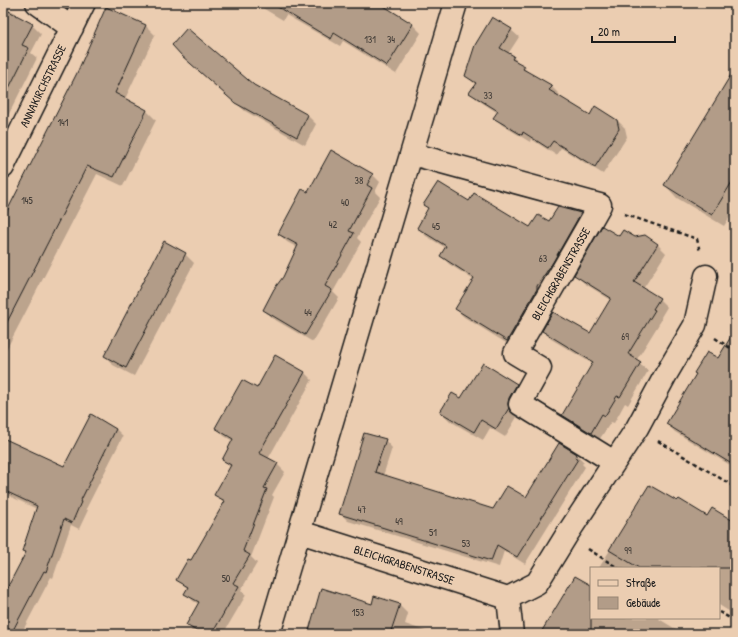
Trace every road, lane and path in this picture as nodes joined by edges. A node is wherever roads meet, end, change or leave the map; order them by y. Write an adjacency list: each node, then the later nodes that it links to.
1 (37, 3): 4 (street)
2 (84, 3): 4 (street, ANNAKIRCHSTRASSE)
3 (456, 3): 5 (street)
4 (72, 28): 6 (street, ANNAKIRCHSTRASSE)
5 (412, 154): 7 (street); 12 (street)
6 (3, 167)
7 (600, 206): 8 (path); 10 (street, BLEICHGRABENSTRASSE)
8 (706, 276): 9 (street)
9 (637, 428): 10 (street); 11 (path)
10 (614, 462): 13 (street)
11 (735, 487)
12 (300, 532): 15 (street, BLEICHGRABENSTRASSE); 18 (street)
13 (566, 536): 14 (path); 15 (street)
14 (616, 567)
15 (508, 598): 19 (street)
16 (720, 613): 17 (path)
17 (735, 621)
18 (269, 634)
19 (512, 634)

